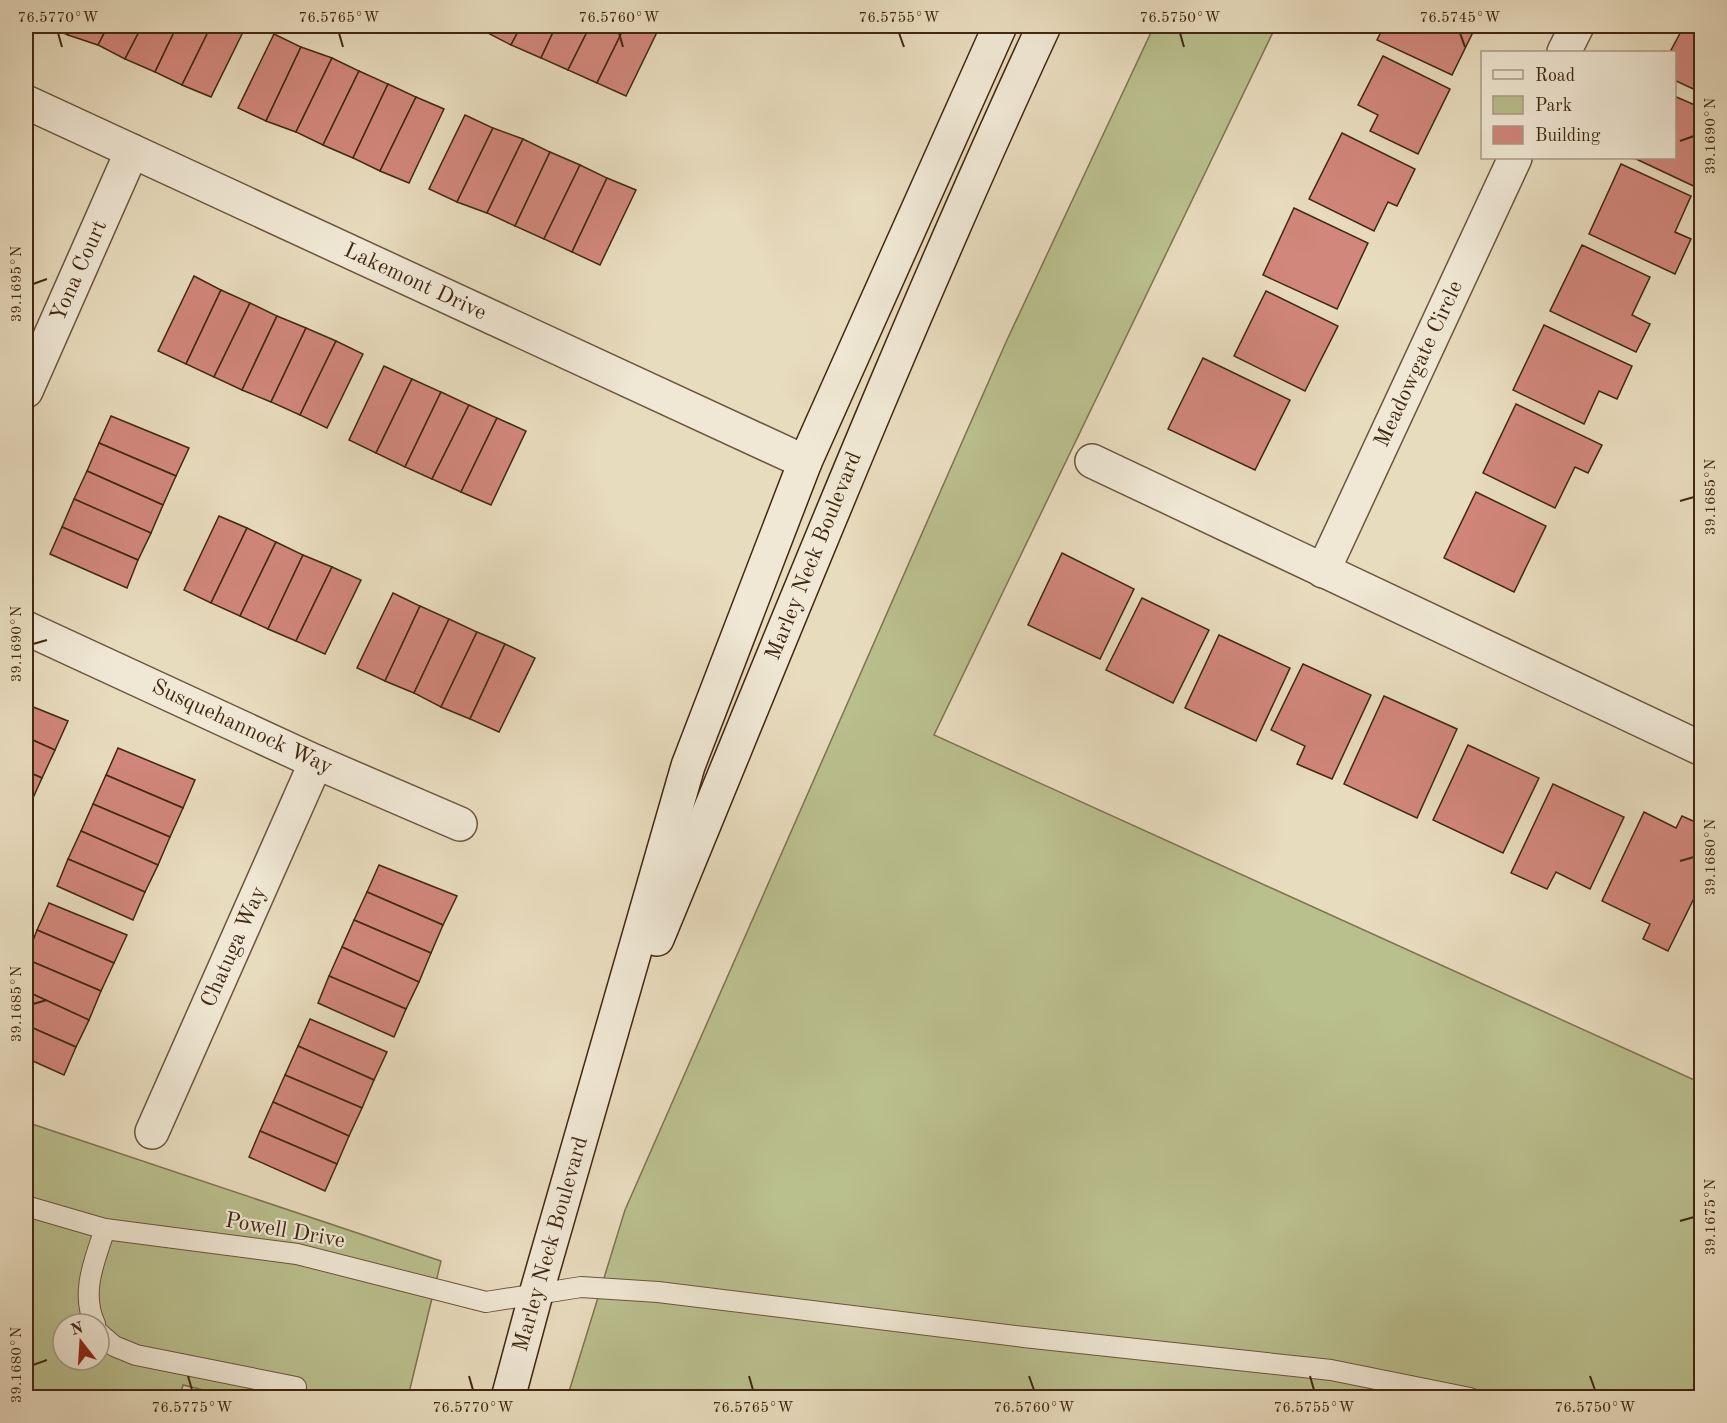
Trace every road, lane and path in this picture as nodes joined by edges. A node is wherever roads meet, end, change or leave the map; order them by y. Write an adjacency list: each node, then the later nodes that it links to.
1 (1000, 26): 9 (street, Marley Neck Boulevard)
2 (1044, 26): 16 (street, Marley Neck Boulevard)
3 (1577, 26): 4 (street)
4 (1564, 51)
5 (26, 102): 6 (street, Lakemont Drive)
6 (132, 151): 8 (street, Yona Court); 9 (street, Lakemont Drive)
7 (1515, 159): 11 (street, Meadowgate Circle)
8 (26, 391)
9 (805, 462): 16 (street, Marley Neck Boulevard)
10 (1092, 462): 11 (street)
11 (1323, 571): 13 (street)
12 (26, 628): 14 (street, Susquehannock Way)
13 (1701, 749)
14 (316, 762): 15 (street, Susquehannock Way); 17 (street, Chatuga Way)
15 (460, 824)
16 (595, 1091): 20 (street, Marley Neck Boulevard)
17 (152, 1132)
18 (26, 1206): 19 (lane, Powell Drive)
19 (105, 1229): 20 (lane, Powell Drive); 21 (lane)
20 (536, 1294): 24 (street, Marley Neck Boulevard); 25 (lane, Powell Drive)
21 (90, 1312)
22 (111, 1343): 23 (lane)
23 (296, 1387)
24 (508, 1398)
25 (1470, 1398)

